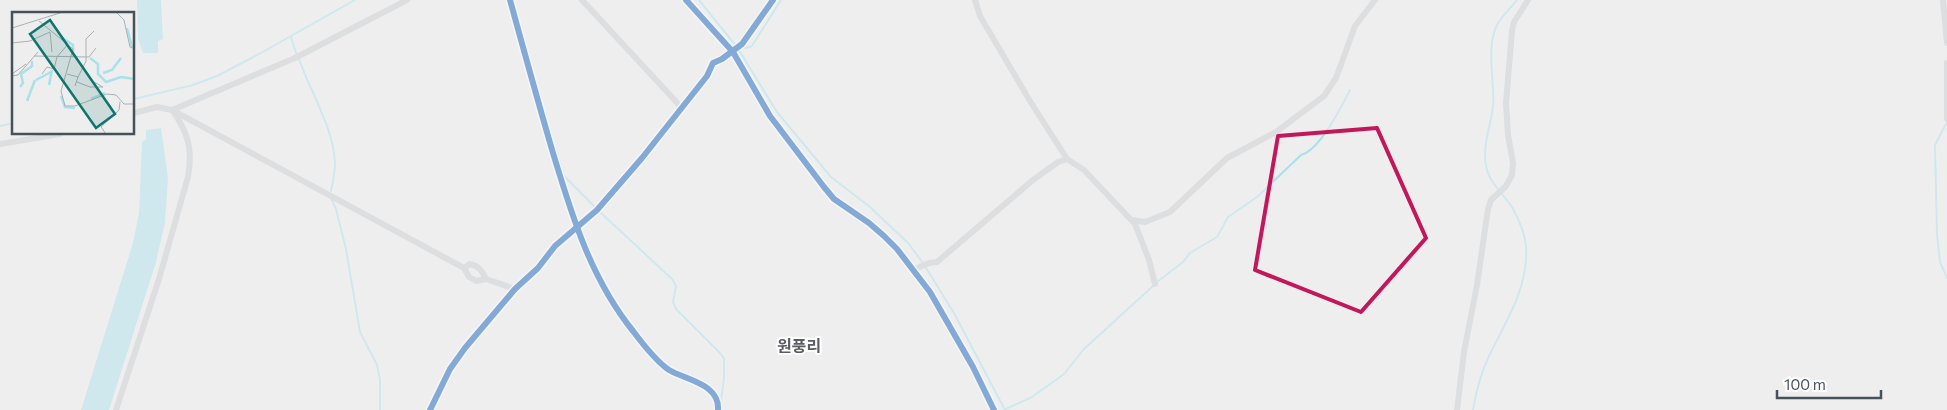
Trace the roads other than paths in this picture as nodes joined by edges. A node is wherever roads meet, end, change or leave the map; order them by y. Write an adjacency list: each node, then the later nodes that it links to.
1 (407, 0): 14 (street)
2 (510, 0): 21 (street)
3 (582, 0): 13 (street)
4 (686, 0): 11 (street)
5 (773, 0): 11 (street)
6 (975, 0): 19 (street)
7 (1375, 0): 20 (street)
8 (1528, 0): 31 (street)
9 (1943, 0): 10 (street)
10 (1947, 43)
11 (733, 52): 13 (street); 23 (street)
12 (1947, 63): 16 (street)
13 (682, 108): 21 (street)
14 (172, 110): 15 (street); 22 (street); 27 (street)
15 (135, 113)
16 (1947, 119)
17 (54, 135): 18 (street)
18 (0, 144)
19 (1067, 159): 20 (street); 23 (street)
20 (1130, 219): 25 (street)
21 (576, 227): 26 (street); 29 (street)
22 (464, 268): 24 (street); 24 (street)
23 (913, 270): 30 (street)
24 (486, 279): 26 (street)
25 (1155, 284)
26 (515, 289): 28 (street)
27 (116, 410)
28 (430, 410)
29 (718, 410)
30 (994, 410)
31 (1457, 410)

